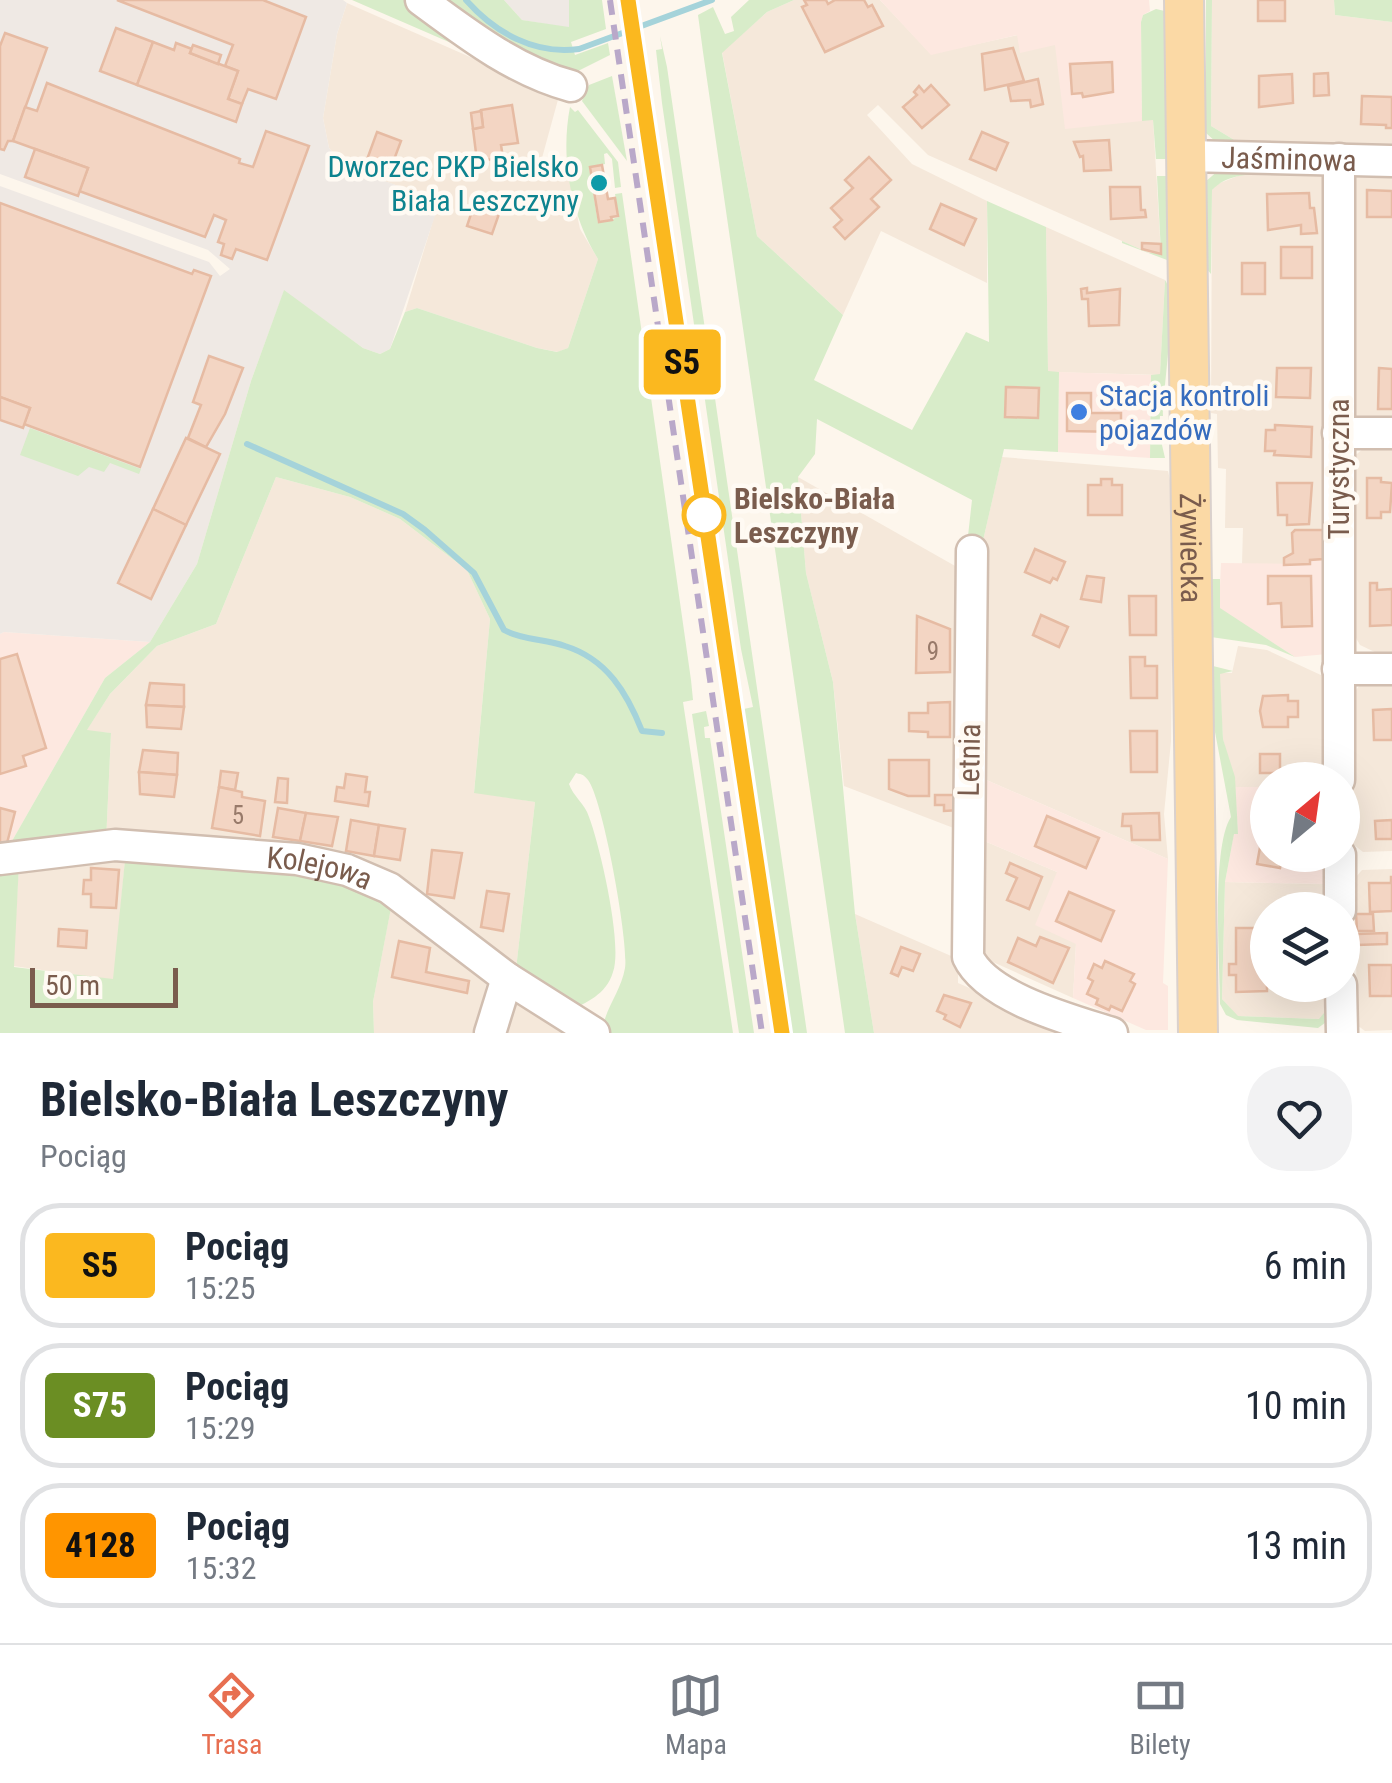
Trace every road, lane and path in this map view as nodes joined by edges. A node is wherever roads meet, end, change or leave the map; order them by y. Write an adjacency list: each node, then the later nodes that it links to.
1 (421, 0): 3 (street)
2 (1184, 0): 4 (main road, Żywiecka)
3 (571, 86)
4 (1187, 156): 5 (street, Jaśminowa); 19 (main road, Żywiecka)
5 (1338, 159): 6 (street, Jaśminowa); 7 (street, Turystyczna)
6 (1392, 161)
7 (1338, 433): 8 (street); 10 (street, Turystyczna)
8 (1392, 433)
9 (972, 552): 18 (street, Letnia)
10 (1338, 669): 11 (street); 12 (street, Turystyczna)
11 (1392, 669)
12 (1339, 762)
13 (0, 860): 14 (street, Kolejowa)
14 (507, 978): 16 (street); 17 (street, Kolejowa)
15 (1341, 1002): 20 (street)
16 (490, 1033)
17 (594, 1033)
18 (1112, 1033)
19 (1198, 1033)
20 (1342, 1033)

